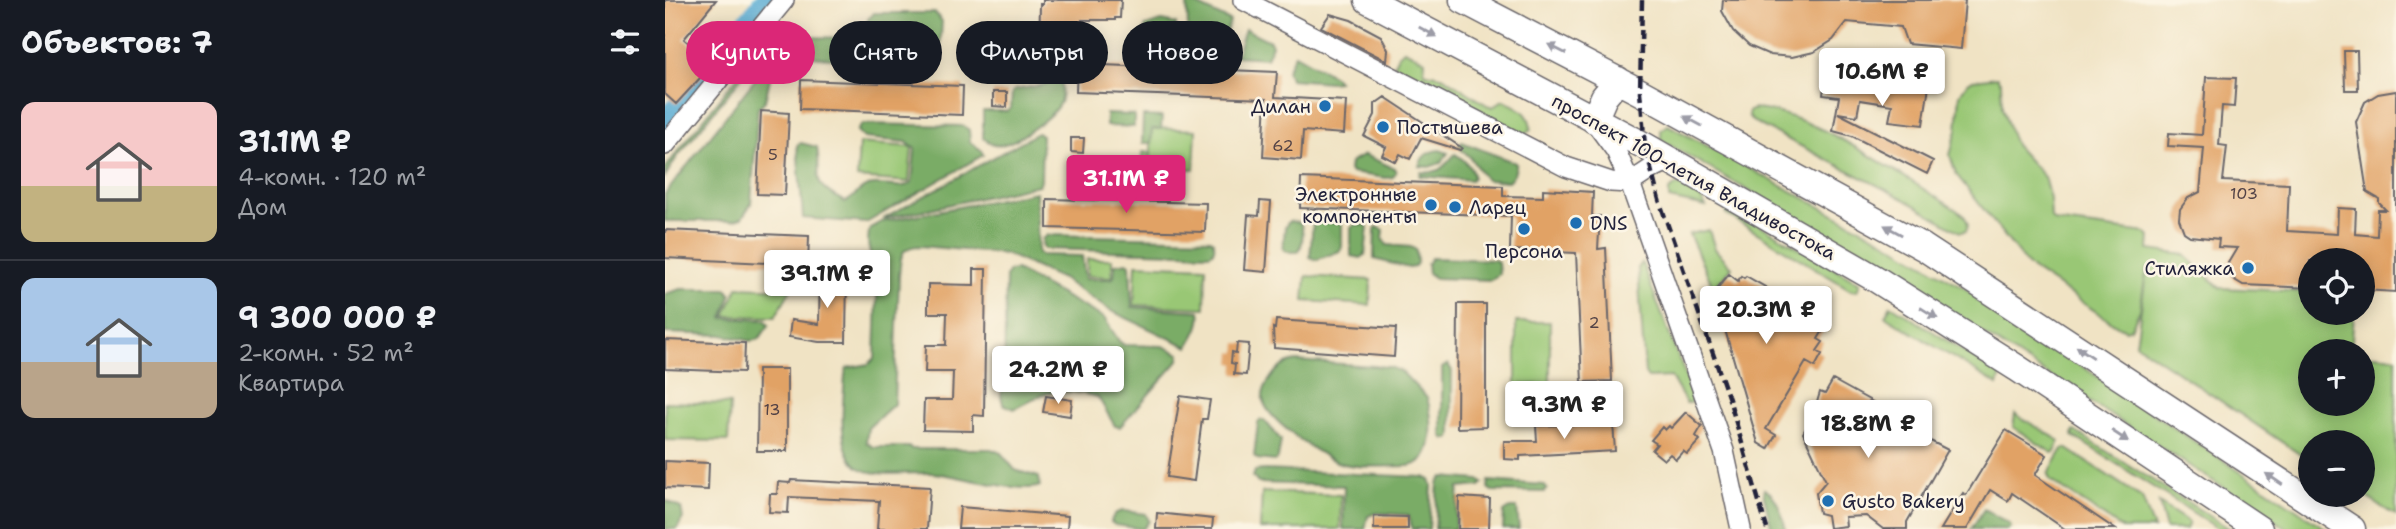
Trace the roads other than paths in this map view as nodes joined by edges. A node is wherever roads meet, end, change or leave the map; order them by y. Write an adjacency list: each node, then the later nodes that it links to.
1 (784, 0): 7 (main road)
2 (1243, 0): 9 (main road)
3 (1368, 0): 6 (highway, проспект 100-летия Владивостока, one-way to 6)
4 (1463, 0): 5 (highway, one-way to 4)
5 (1618, 80): 6 (highway); 12 (highway, one-way to 5)
6 (1594, 120): 8 (highway, проспект 100-летия Владивостока); 9 (main road)
7 (667, 139)
8 (1670, 160): 9 (main road); 11 (highway, проспект 100-летия Владивостока, one-way to 11)
9 (1630, 183): 10 (main road)
10 (1741, 529)
11 (2259, 529)
12 (2352, 529)

